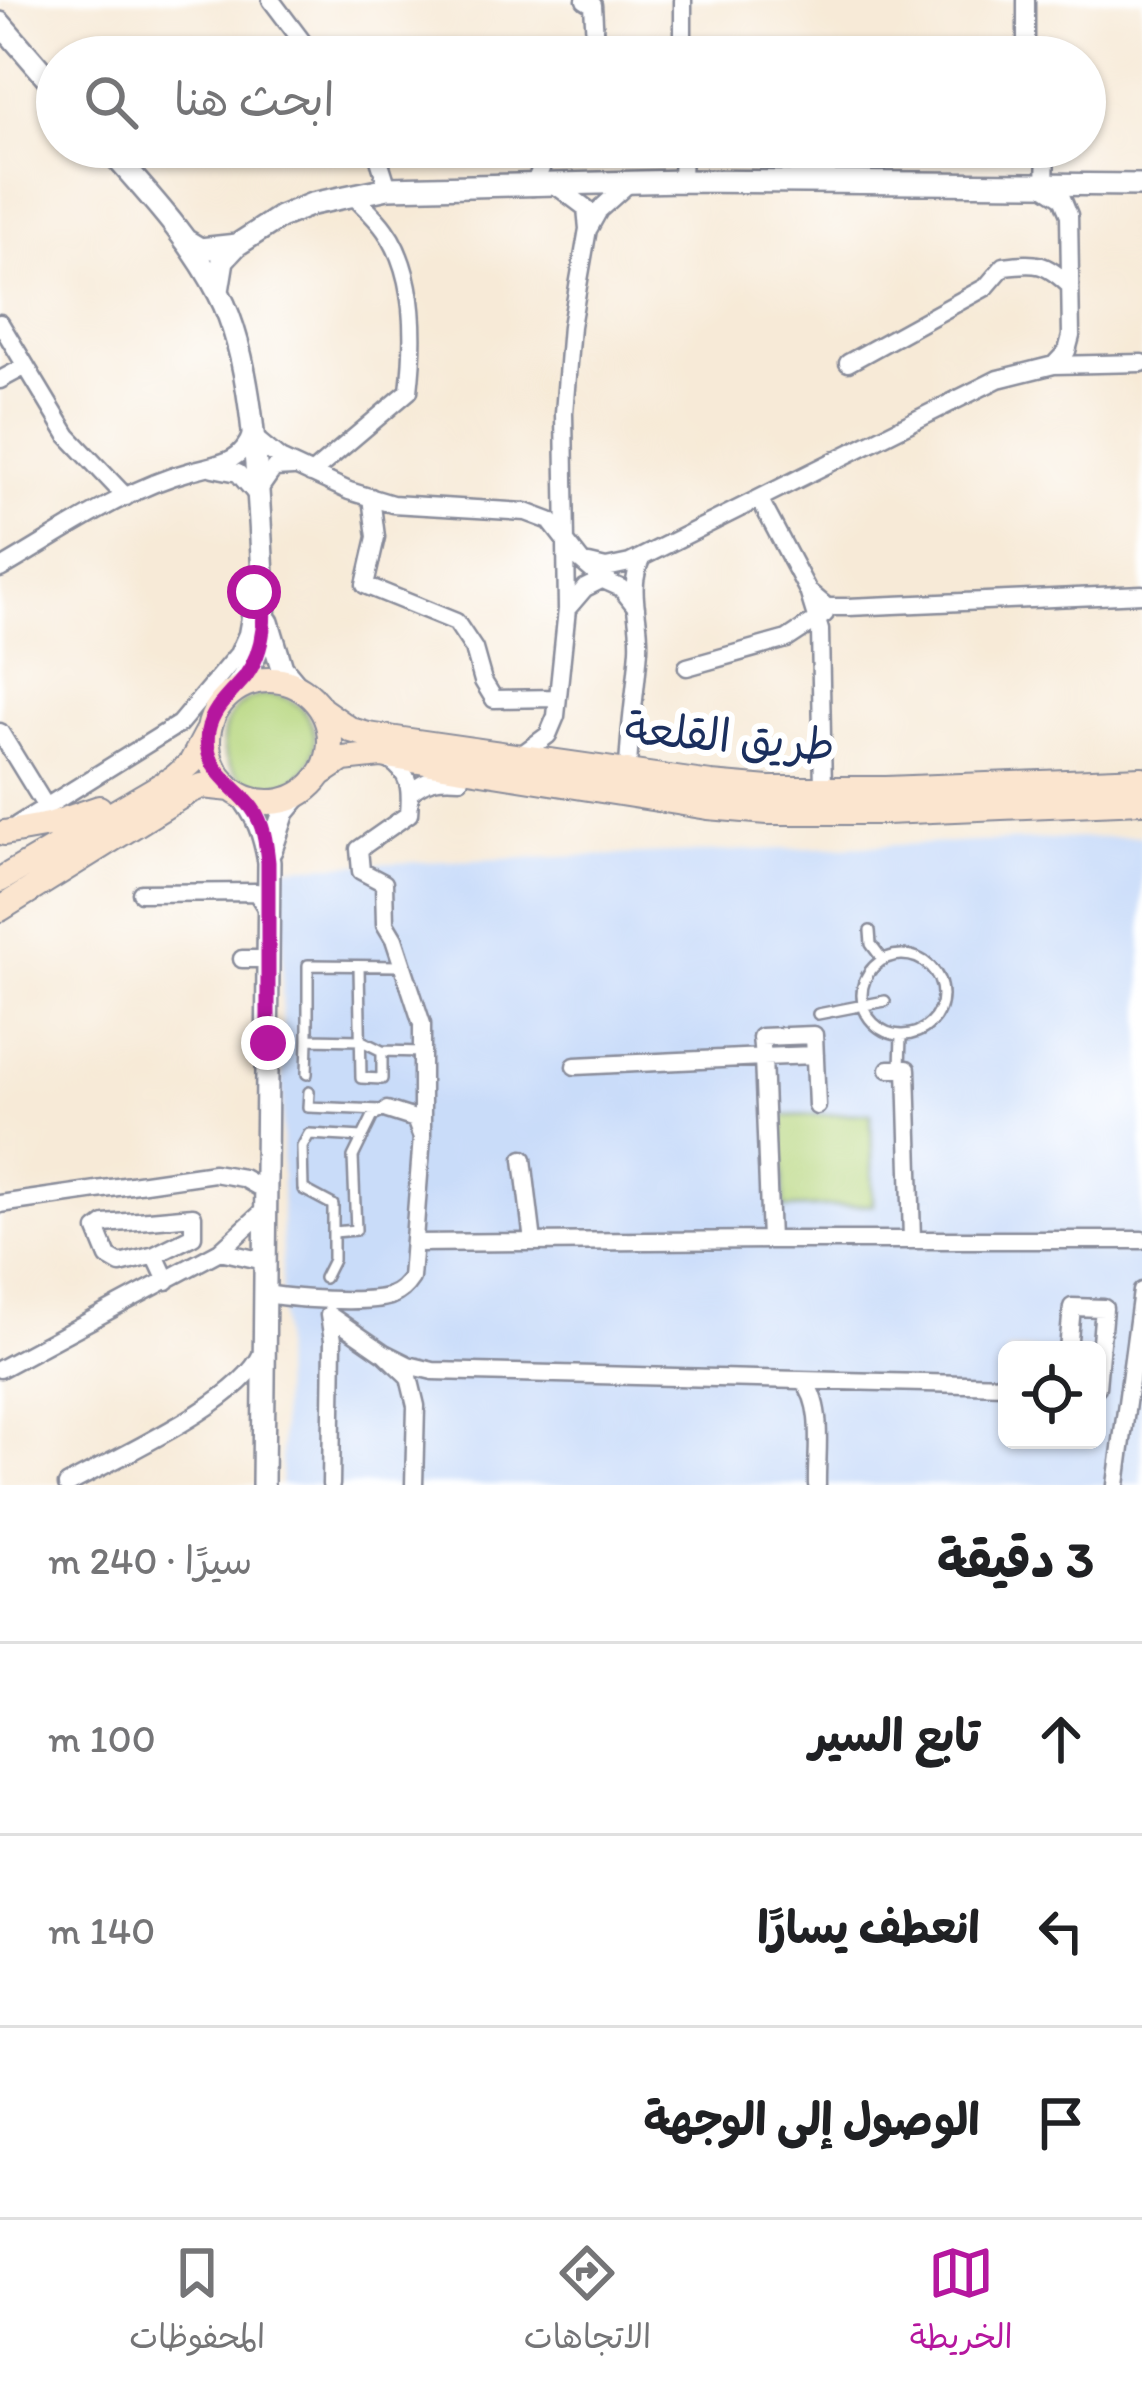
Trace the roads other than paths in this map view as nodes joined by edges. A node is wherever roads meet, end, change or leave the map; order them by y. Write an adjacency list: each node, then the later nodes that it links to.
1 (272, 0): 6 (street)
2 (585, 0): 7 (street)
3 (683, 0): 8 (street)
4 (1026, 0): 9 (street)
5 (0, 23): 10 (street)
6 (299, 36)
7 (595, 36)
8 (683, 36)
9 (1026, 36)
10 (36, 65)
11 (125, 168): 27 (street)
12 (382, 168): 23 (street)
13 (541, 168): 20 (street)
14 (682, 168): 16 (street)
15 (1045, 168): 22 (street)
16 (682, 181): 17 (street); 22 (street)
17 (628, 184): 21 (street); 26 (street)
18 (1142, 185): 19 (street)
19 (1095, 186): 22 (street); 25 (street)
20 (532, 187): 21 (street); 23 (street)
21 (558, 187): 26 (street)
22 (1045, 187): 25 (street)
23 (388, 188): 24 (street)
24 (352, 194): 28 (street); 41 (street)
25 (1069, 215): 29 (street)
26 (588, 229): 42 (street)
27 (185, 240): 28 (street); 30 (street)
28 (237, 245): 30 (street)
29 (1070, 286): 32 (street); 34 (street)
30 (218, 292): 39 (street)
31 (0, 323): 37 (street)
32 (1071, 336): 35 (street); 36 (street)
33 (1142, 363): 35 (street)
34 (848, 364)
35 (1101, 364): 36 (street)
36 (1054, 365): 46 (street)
37 (26, 366): 38 (street); 44 (street)
38 (0, 380)
39 (251, 435): 40 (street); 41 (street); 43 (street)
40 (206, 467): 43 (street); 44 (street)
41 (305, 471): 43 (street); 45 (street)
42 (563, 485): 47 (street); 48 (street)
43 (256, 494): 52 (street)
44 (126, 497): 51 (street)
45 (370, 497): 47 (street); 66 (street)
46 (760, 500): 49 (street); 54 (street)
47 (526, 512): 48 (street)
48 (564, 540): 50 (street); 59 (street)
49 (636, 560): 50 (street); 53 (street); 58 (street)
50 (580, 561): 53 (street)
51 (0, 569)
52 (262, 578): 56 (street); 81 (street)
53 (602, 580): 58 (street); 59 (street)
54 (808, 591): 57 (street); 60 (street)
55 (1142, 594): 57 (street)
56 (265, 604): 64 (street); 65 (street)
57 (848, 607): 60 (street)
58 (636, 608): 74 (street)
59 (567, 609): 66 (street)
60 (818, 617): 61 (street); 62 (street)
61 (787, 638): 62 (street); 63 (street)
62 (821, 651): 75 (street)
63 (687, 667)
64 (297, 686): 65 (main road); 67 (main road)
65 (233, 691): 68 (main road)
66 (558, 698): 71 (street)
67 (321, 709): 71 (main road, طريق القلعة); 72 (main road)
68 (208, 731): 76 (main road); 79 (main road)
69 (0, 732): 81 (street)
70 (380, 755): 72 (main road, طريق القلعة); 74 (main road, طريق القلعة); 77 (street)
71 (521, 755): 74 (main road, طريق القلعة)
72 (322, 773): 78 (main road)
73 (1142, 774): 75 (main road, طريق القلعة)
74 (631, 783): 75 (main road, طريق القلعة); 77 (street); 80 (main road, طريق القلعة)
75 (823, 790)
76 (235, 792): 78 (main road); 83 (street); 87 (main road)
77 (411, 792): 94 (street)
78 (300, 793): 83 (street)
79 (136, 797): 82 (main road); 84 (main road)
80 (1142, 801)
81 (46, 808): 82 (street)
82 (2, 834)
83 (268, 862): 85 (street); 88 (street)
84 (0, 880)
85 (242, 891): 86 (street); 88 (street)
86 (142, 893)
87 (0, 909)
88 (268, 912): 91 (street)
89 (871, 931): 92 (lane)
90 (242, 959): 91 (street)
91 (268, 959): 112 (street)
92 (883, 960): 96 (lane); 98 (lane)
93 (359, 966): 94 (lane); 99 (lane); 100 (lane)
94 (403, 966): 102 (street)
95 (885, 1000): 96 (lane)
96 (863, 1008): 97 (lane); 98 (lane)
97 (818, 1014)
98 (901, 1035): 105 (lane)
99 (308, 1039): 100 (lane); 106 (lane)
100 (360, 1040): 101 (lane); 101 (lane)
101 (382, 1051): 102 (lane)
102 (422, 1052): 111 (street)
103 (763, 1057): 104 (street); 108 (street); 118 (street)
104 (574, 1066)
105 (894, 1069): 119 (street)
106 (307, 1074)
107 (309, 1092): 109 (lane)
108 (817, 1106)
109 (386, 1111): 110 (lane); 111 (street)
110 (363, 1137): 117 (lane); 117 (lane)
111 (422, 1137): 122 (street)
112 (266, 1139): 114 (street); 115 (street)
113 (523, 1159): 121 (street)
114 (214, 1173): 115 (street); 116 (street)
115 (266, 1200): 123 (street); 125 (street)
116 (0, 1204)
117 (334, 1232): 126 (lane)
118 (770, 1240): 119 (street); 121 (street)
119 (912, 1240): 120 (street)
120 (1142, 1240)
121 (532, 1242): 122 (street)
122 (416, 1244): 130 (street)
123 (220, 1251): 125 (street); 127 (street)
124 (155, 1255): 124 (street); 127 (street)
125 (264, 1261): 129 (street)
126 (324, 1278)
127 (167, 1280): 137 (street)
128 (1142, 1291): 147 (street)
129 (263, 1293): 130 (street); 134 (street)
130 (330, 1306): 131 (street); 136 (street)
131 (358, 1335): 135 (street); 136 (street)
132 (1069, 1341): 133 (street)
133 (1101, 1341)
134 (264, 1348): 140 (street); 141 (street)
135 (384, 1353): 138 (street); 145 (street)
136 (332, 1361): 144 (street)
137 (0, 1369)
138 (803, 1381): 139 (street); 146 (street)
139 (998, 1384)
140 (213, 1403): 141 (street); 142 (street)
141 (263, 1418): 143 (street)
142 (67, 1485)
143 (263, 1485)
144 (331, 1485)
145 (414, 1485)
146 (817, 1485)
147 (1116, 1485)

